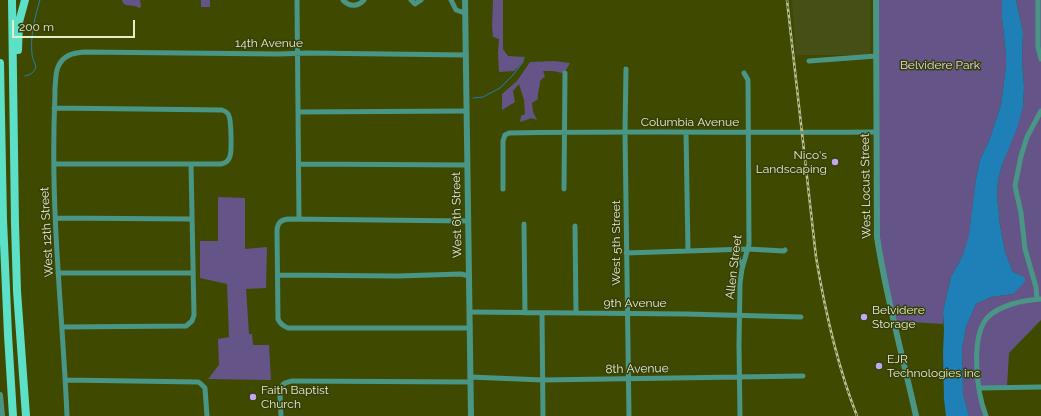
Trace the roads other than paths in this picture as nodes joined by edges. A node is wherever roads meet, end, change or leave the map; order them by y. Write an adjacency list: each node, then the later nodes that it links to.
1 (12, 0): 32 (main road)
2 (25, 0): 32 (main road)
3 (296, 0): 14 (street)
4 (343, 0): 5 (street)
5 (364, 0)
6 (411, 0): 7 (street)
7 (421, 0)
8 (451, 0): 12 (street)
9 (465, 0): 12 (street, West 6th Street)
10 (876, 0): 16 (street, West Locust Street)
11 (1038, 0): 18 (street)
12 (465, 13): 15 (street, West 6th Street)
13 (73, 53): 14 (street, 14th Avenue); 23 (street, West 12th Street)
14 (296, 53): 15 (street, 14th Avenue); 26 (street)
15 (466, 55): 24 (street, West 6th Street)
16 (876, 56): 17 (street); 31 (street, West Locust Street)
17 (809, 60)
18 (1041, 60)
19 (0, 63): 34 (main road)
20 (626, 69): 28 (street, West 5th Street)
21 (744, 72): 30 (street, Allen Street)
22 (565, 73): 27 (street)
23 (54, 108): 35 (street, West 12th Street); 36 (street)
24 (466, 111): 26 (street); 38 (street, West 6th Street)
25 (1041, 111): 57 (street)
26 (298, 112): 37 (street)
27 (564, 132): 28 (street, Columbia Avenue); 39 (street); 40 (street, Columbia Avenue)
28 (625, 132): 29 (street, Columbia Avenue); 51 (street, West 5th Street)
29 (686, 132): 30 (street, Columbia Avenue); 50 (street)
30 (749, 132): 31 (street, Columbia Avenue); 47 (street, Allen Street)
31 (876, 132): 86 (street, West Locust Street)
32 (14, 135): 78 (main road)
33 (0, 137): 34 (main road)
34 (1, 147): 77 (main road)
35 (54, 164): 36 (street); 41 (street, West 12th Street)
36 (191, 164): 42 (street)
37 (299, 164): 38 (street); 43 (street)
38 (467, 165): 44 (street, West 6th Street)
39 (564, 189)
40 (503, 190)
41 (56, 218): 42 (street); 53 (street, West 12th Street)
42 (192, 218): 54 (street)
43 (298, 219): 44 (street); 55 (street)
44 (468, 221): 56 (street, West 6th Street)
45 (524, 224): 59 (street)
46 (575, 226): 61 (street)
47 (748, 249): 48 (street); 49 (street); 52 (street, Allen Street)
48 (736, 250): 50 (street); 52 (street)
49 (786, 250)
50 (688, 251): 51 (street)
51 (626, 253): 62 (street, West 5th Street)
52 (743, 265): 63 (street, Allen Street)
53 (58, 273): 54 (street); 65 (street, West 12th Street)
54 (192, 273): 65 (street)
55 (278, 275): 56 (street); 66 (street)
56 (469, 276): 58 (street, West 6th Street)
57 (1039, 299): 74 (street)
58 (470, 312): 59 (street, 9th Avenue); 66 (street, West 6th Street)
59 (525, 313): 60 (street, 9th Avenue)
60 (542, 313): 61 (street, 9th Avenue); 72 (street)
61 (576, 313): 62 (street, 9th Avenue)
62 (627, 313): 63 (street, 9th Avenue); 70 (street, West 5th Street)
63 (739, 315): 64 (street, 9th Avenue); 68 (street, Allen Street)
64 (801, 317)
65 (62, 327): 71 (street, West 12th Street)
66 (470, 328): 69 (street, West 6th Street)
67 (803, 376): 68 (street, 8th Avenue)
68 (739, 377): 70 (street, 8th Avenue); 85 (street, Allen Street)
69 (470, 379): 72 (street, 8th Avenue); 81 (street, 8th Avenue); 82 (street, West 6th Street)
70 (628, 379): 72 (street, 8th Avenue); 84 (street, West 5th Street)
71 (66, 380): 79 (street, West 12th Street); 80 (street)
72 (543, 380): 83 (street)
73 (1041, 387): 74 (street)
74 (979, 388): 87 (street)
75 (0, 395): 76 (street)
76 (2, 416)
77 (13, 416)
78 (26, 416)
79 (67, 416)
80 (207, 416)
81 (281, 416)
82 (471, 416)
83 (543, 416)
84 (629, 416)
85 (740, 416)
86 (916, 416)
87 (986, 416)

